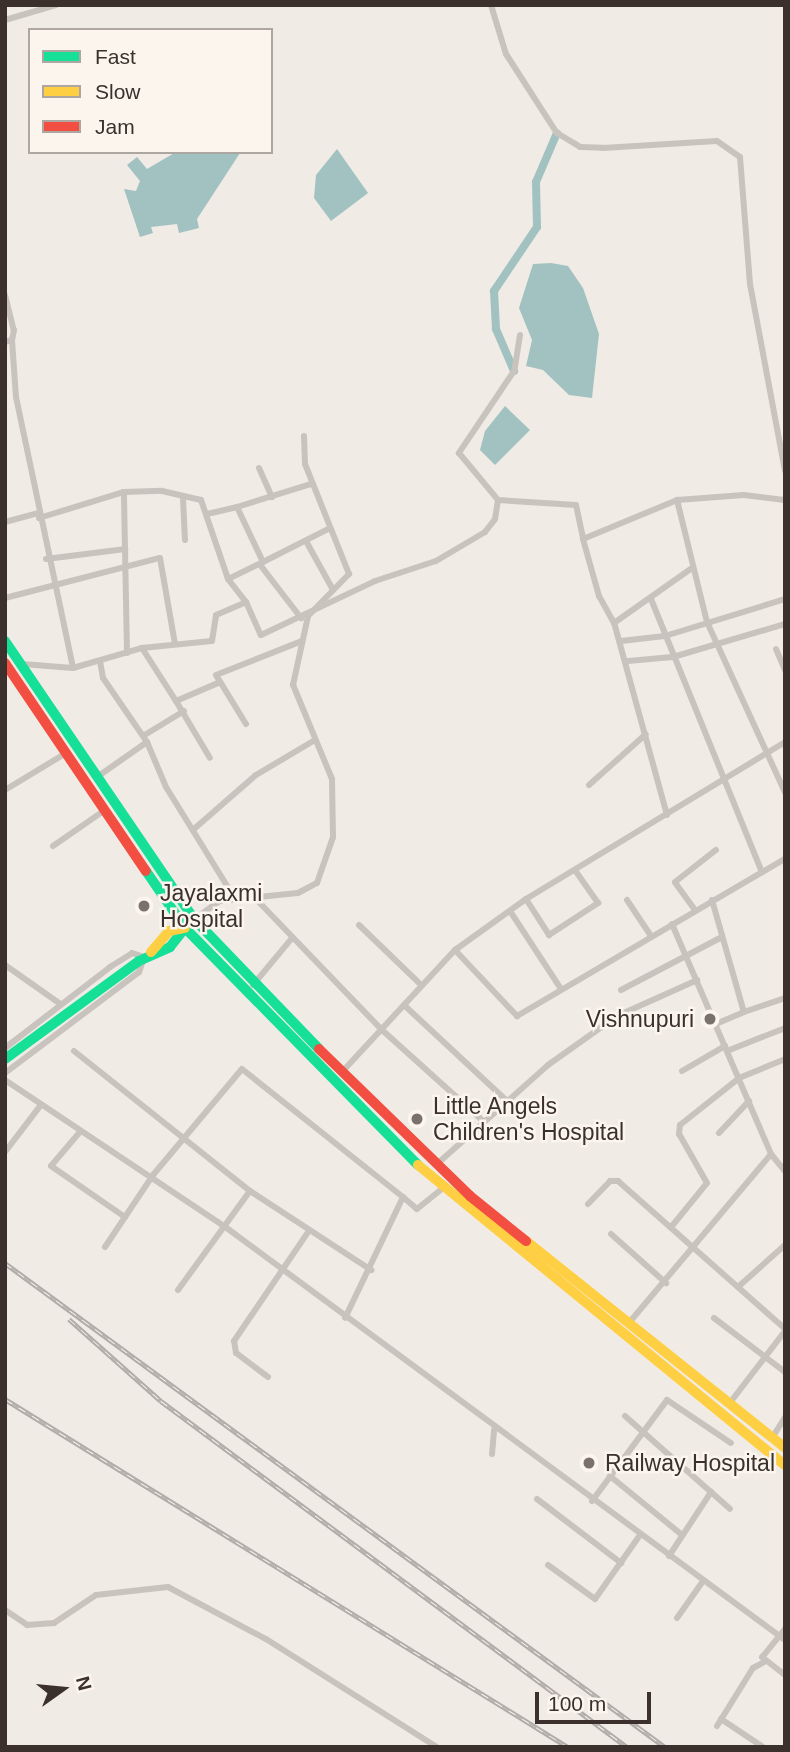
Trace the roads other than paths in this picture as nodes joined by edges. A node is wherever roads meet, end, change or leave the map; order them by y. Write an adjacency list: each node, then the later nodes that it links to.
1 (56, 5): 3 (street)
2 (491, 5): 8 (street)
3 (5, 20)
4 (5, 295): 6 (street)
5 (520, 335): 16 (street)
6 (9, 341): 21 (street)
7 (785, 402): 8 (street)
8 (774, 403): 11 (street)
9 (304, 436): 12 (street)
10 (259, 468): 14 (street)
11 (785, 471)
12 (311, 484): 14 (street); 23 (street)
13 (124, 492): 15 (street); 21 (street); 27 (street)
14 (272, 497): 19 (street)
15 (183, 499): 20 (street); 25 (street)
16 (498, 500): 24 (street); 39 (street)
17 (677, 500): 18 (street); 24 (street); 31 (street)
18 (785, 500)
19 (237, 507): 20 (street); 29 (street)
20 (207, 514): 32 (street)
21 (39, 515): 22 (street); 28 (street)
22 (5, 522)
23 (330, 528): 26 (street); 34 (street)
24 (583, 539): 41 (street)
25 (185, 540)
26 (306, 541): 29 (street); 34 (street)
27 (125, 549): 28 (street); 30 (street)
28 (46, 559): 33 (street)
29 (262, 564): 32 (street); 39 (street)
30 (124, 568): 33 (street); 47 (street); 51 (street)
31 (692, 568): 36 (street); 40 (street)
32 (228, 579): 38 (street)
33 (52, 583): 35 (street); 57 (street)
34 (334, 590): 39 (street)
35 (5, 598)
36 (651, 599): 41 (street); 43 (street)
37 (785, 599): 40 (street)
38 (246, 603): 39 (street); 47 (street)
39 (304, 617): 45 (street)
40 (707, 622): 43 (street); 48 (street)
41 (614, 623): 46 (street)
42 (785, 624): 48 (street)
43 (665, 636): 46 (street); 52 (street)
44 (5, 641): 55 (main road)
45 (302, 641): 59 (street); 65 (street)
46 (621, 641): 54 (street)
47 (175, 644): 49 (street)
48 (716, 644): 52 (street); 68 (street)
49 (142, 648): 51 (street); 60 (street)
50 (776, 649): 58 (street)
51 (127, 653): 53 (street)
52 (673, 657): 54 (street); 71 (street)
53 (100, 661): 57 (street); 64 (street)
54 (628, 661): 63 (street)
55 (22, 664): 57 (street); 70 (main road)
56 (6, 667): 67 (main road)
57 (73, 668)
58 (785, 670)
59 (218, 683): 60 (street); 62 (street)
60 (176, 701): 61 (street)
61 (184, 711): 64 (street); 69 (street)
62 (246, 724)
63 (646, 734): 72 (street); 76 (street)
64 (145, 739): 70 (street); 77 (street)
65 (315, 740): 77 (street); 84 (street)
66 (785, 743): 68 (street)
67 (66, 753): 73 (street); 75 (main road)
68 (766, 754): 71 (street); 74 (street)
69 (210, 758)
70 (97, 776): 90 (main road)
71 (722, 781): 76 (street); 82 (street)
72 (589, 785)
73 (5, 790)
74 (785, 792)
75 (105, 810): 78 (street); 93 (main road)
76 (667, 815): 81 (street)
77 (194, 828): 83 (street)
78 (53, 846)
79 (716, 850): 88 (street)
80 (785, 859): 82 (street)
81 (576, 872): 85 (street); 85 (street)
82 (762, 872): 87 (street)
83 (234, 897): 84 (street); 90 (street)
84 (254, 897): 96 (street)
85 (526, 900): 89 (street)
86 (627, 900): 94 (street)
87 (712, 900): 88 (street); 95 (street)
88 (695, 910): 91 (street)
89 (510, 911): 97 (street); 104 (street)
90 (194, 919): 93 (street); 103 (main road)
91 (672, 924): 94 (street); 98 (street)
92 (359, 925): 102 (street)
93 (185, 928): 99 (main road); 135 (main road)
94 (651, 936): 104 (street)
95 (722, 937): 98 (street); 109 (street)
96 (292, 938): 103 (street); 112 (street)
97 (455, 950): 102 (street); 104 (street)
98 (685, 954): 101 (street); 105 (street)
99 (145, 957): 107 (street); 116 (main road); 119 (street)
100 (5, 965): 107 (street)
101 (697, 981): 110 (street); 123 (street)
102 (419, 983): 108 (street)
103 (253, 985): 120 (main road)
104 (561, 989)
105 (621, 990)
106 (785, 998): 109 (street)
107 (59, 1003): 113 (street)
108 (404, 1005): 112 (street); 123 (street)
109 (744, 1012): 110 (street)
110 (716, 1024): 114 (street)
111 (785, 1028): 114 (street)
112 (381, 1029): 120 (street); 126 (street)
113 (7, 1043)
114 (726, 1048): 118 (street); 121 (street)
115 (74, 1051): 129 (street)
116 (5, 1059)
117 (785, 1059): 121 (street)
118 (682, 1071)
119 (5, 1073)
120 (341, 1073): 132 (main road)
121 (739, 1078): 124 (street); 141 (street)
122 (5, 1080): 125 (street)
123 (506, 1100): 126 (street)
124 (749, 1101): 128 (street); 131 (street)
125 (40, 1106): 127 (street); 130 (street)
126 (483, 1121): 132 (street)
127 (79, 1133): 134 (street); 139 (street)
128 (719, 1133)
129 (184, 1136): 134 (street); 136 (street); 137 (street)
130 (5, 1152)
131 (771, 1154): 133 (street); 146 (street)
132 (437, 1164): 154 (main road)
133 (785, 1171)
134 (153, 1175): 139 (street); 140 (street)
135 (443, 1188): 137 (street); 168 (main road)
136 (250, 1191): 140 (street); 142 (street)
137 (403, 1197): 148 (street)
138 (587, 1204): 141 (street)
139 (125, 1217): 145 (street)
140 (224, 1226): 147 (street); 151 (street)
141 (672, 1226): 146 (street)
142 (308, 1233): 147 (street); 148 (street)
143 (611, 1234): 149 (street)
144 (785, 1245): 150 (street)
145 (105, 1247)
146 (695, 1248): 149 (street); 150 (street)
147 (280, 1270): 152 (street); 158 (street)
148 (371, 1270): 152 (street)
149 (666, 1283): 154 (street)
150 (738, 1287): 155 (street)
151 (178, 1290)
152 (345, 1318): 162 (street)
153 (714, 1318): 156 (street)
154 (627, 1325): 159 (main road)
155 (785, 1330): 156 (street)
156 (762, 1357): 157 (street); 159 (street)
157 (785, 1372)
158 (268, 1377)
159 (728, 1405): 164 (main road)
160 (625, 1416): 163 (street)
161 (785, 1417): 164 (street)
162 (495, 1430): 167 (street); 172 (street)
163 (642, 1431): 165 (street); 169 (street); 170 (street)
164 (772, 1438): 166 (main road)
165 (731, 1443)
166 (785, 1448)
167 (492, 1454)
168 (785, 1465)
169 (610, 1476): 172 (street); 175 (street)
170 (711, 1492): 173 (street); 175 (street)
171 (537, 1499): 177 (street)
172 (592, 1501): 174 (street)
173 (730, 1508)
174 (640, 1535): 176 (street); 177 (street)
175 (682, 1535): 176 (street)
176 (669, 1556): 179 (street)
177 (621, 1563): 178 (street)
178 (548, 1565)
179 (703, 1581): 181 (street); 183 (street)
180 (5, 1610): 187 (street)
181 (677, 1618)
182 (785, 1629): 183 (street)
183 (782, 1638): 184 (street)
184 (766, 1661): 186 (street); 188 (street)
185 (785, 1663): 186 (street)
186 (782, 1673)
187 (437, 1747)
188 (763, 1747)

